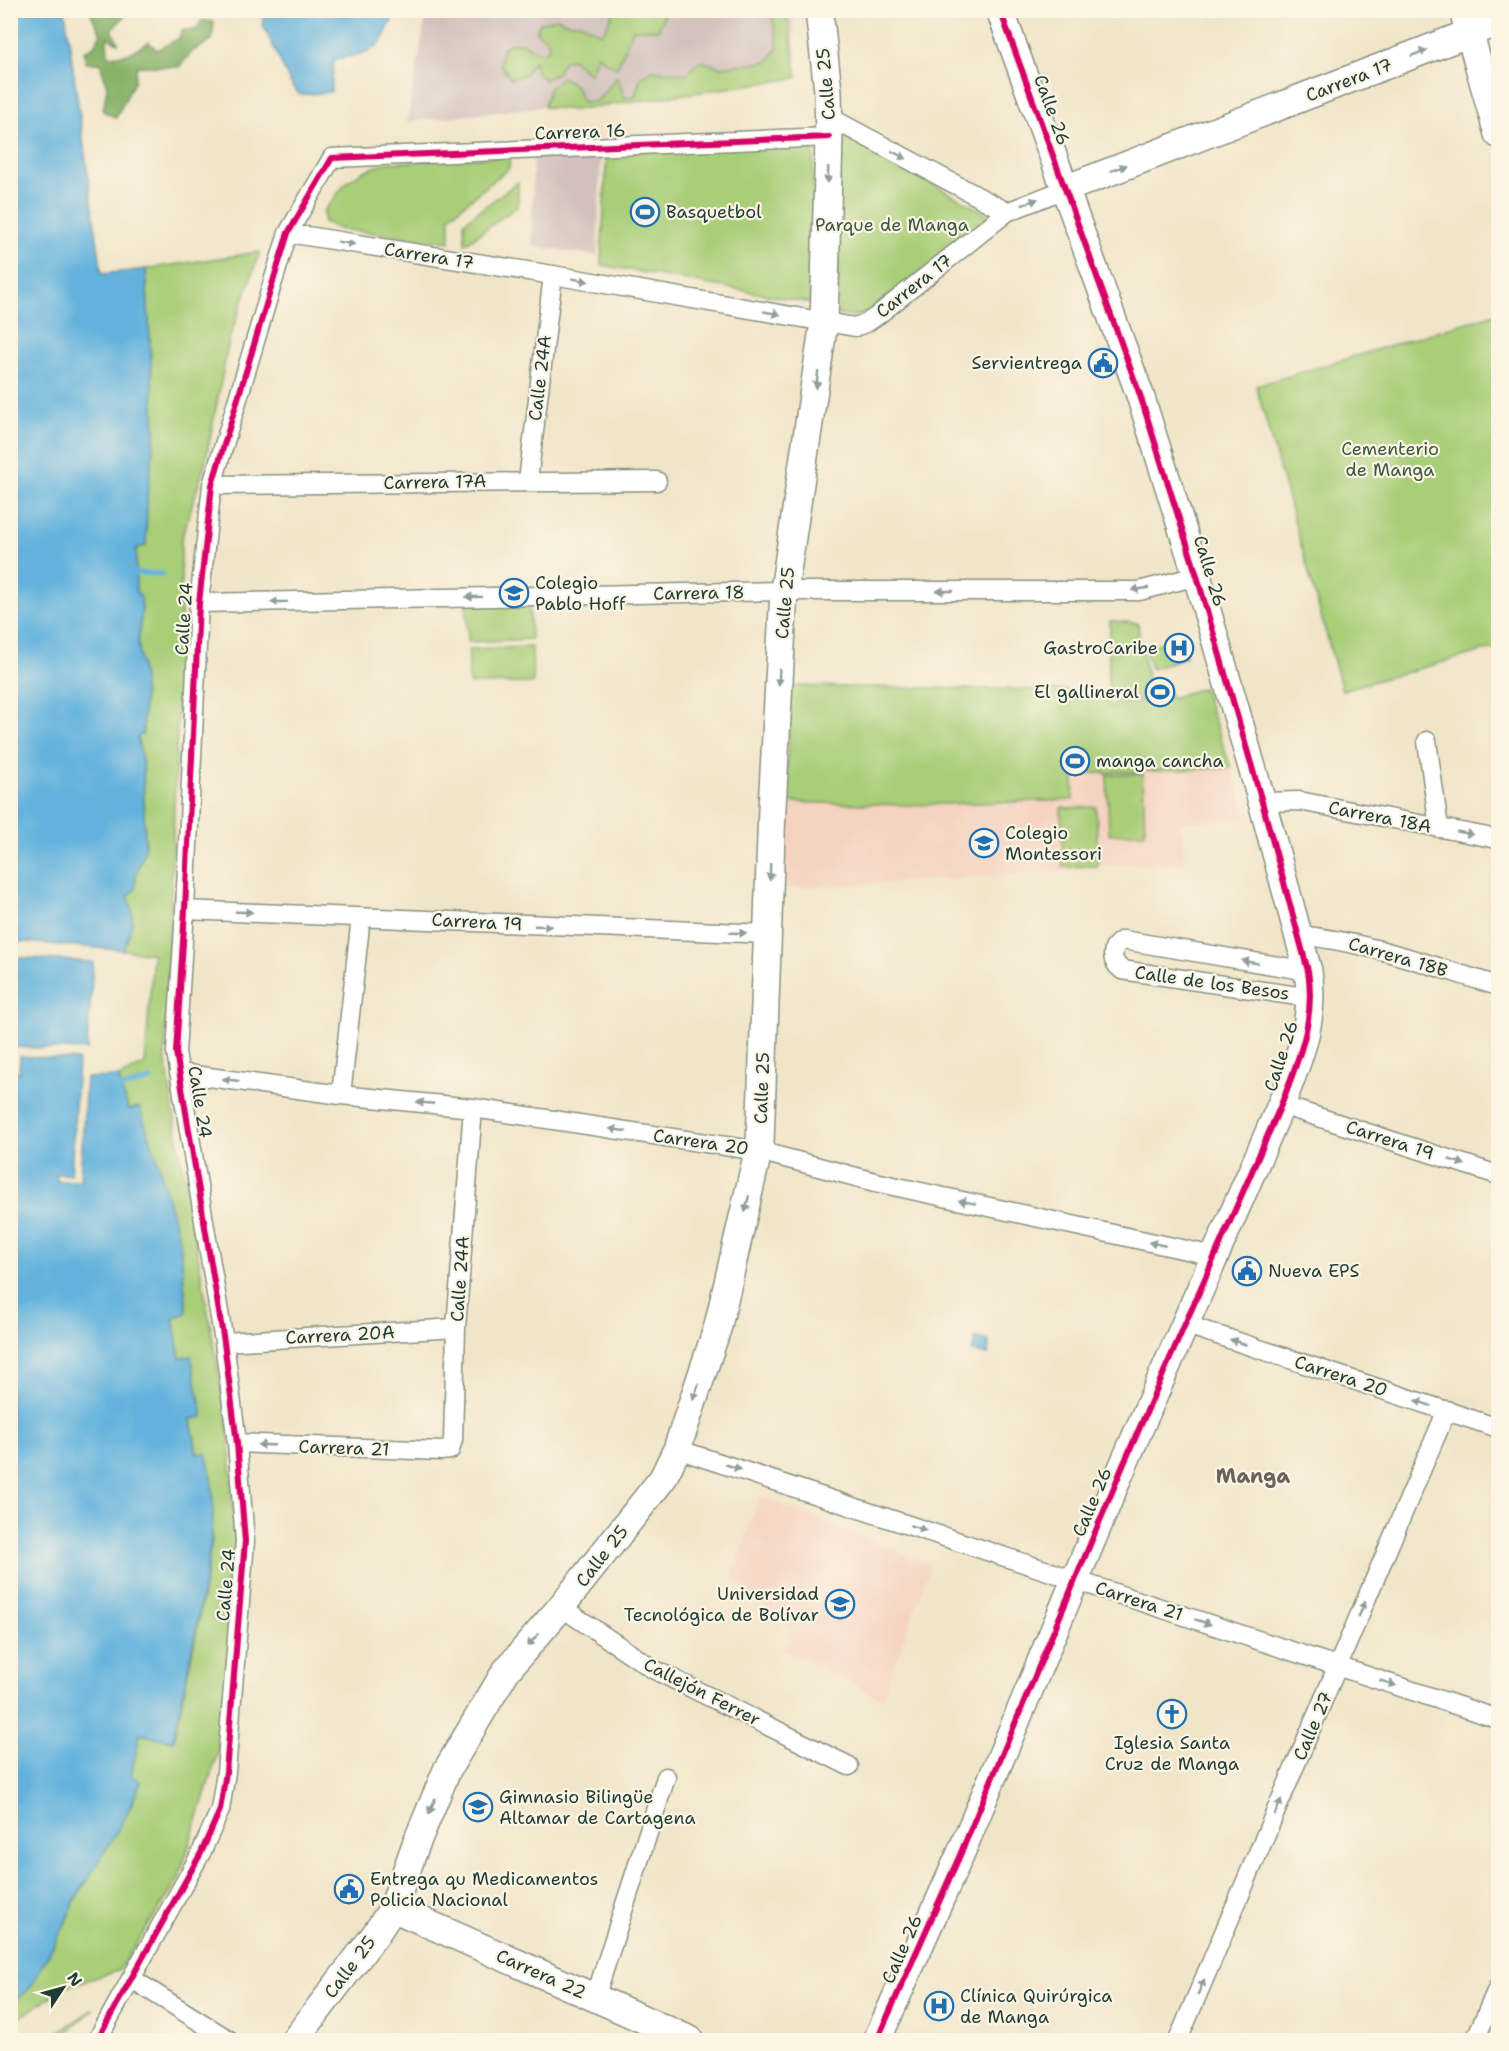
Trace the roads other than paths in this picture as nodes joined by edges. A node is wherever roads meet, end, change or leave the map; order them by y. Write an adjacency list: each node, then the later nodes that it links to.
1 (819, 10): 5 (street, Calle 25)
2 (1000, 10): 8 (street, Calle 26)
3 (1466, 22): 4 (street, Carrera 17); 6 (street); 8 (street, Carrera 17, one-way to 3)
4 (1498, 22)
5 (829, 127): 7 (street, Carrera 16); 9 (street, one-way to 9); 12 (street, Calle 25, one-way to 12)
6 (1498, 134)
7 (332, 158): 10 (street, Calle 24)
8 (1065, 189): 9 (street, Carrera 17, one-way to 8); 16 (street, Calle 26)
9 (1006, 212): 12 (street, Carrera 17)
10 (288, 233): 11 (street, Carrera 17, one-way to 11); 15 (street, Calle 24)
11 (553, 275): 12 (street, Carrera 17, one-way to 12); 13 (street, Calle 24A)
12 (824, 322): 17 (street, Calle 25, one-way to 17)
13 (528, 481): 14 (street, Carrera 17A); 15 (street, Carrera 17A)
14 (657, 481)
15 (212, 485): 18 (street, Calle 24)
16 (1197, 576): 17 (street, Carrera 18, one-way to 17); 20 (street, Calle 26)
17 (784, 591): 18 (street, Carrera 18, one-way to 18); 25 (street, Calle 25, one-way to 25)
18 (199, 603): 23 (street, Calle 24)
19 (1427, 741): 21 (street)
20 (1262, 802): 21 (street, Carrera 18A); 26 (street, Calle 26)
21 (1439, 828): 22 (street, Carrera 18A, one-way to 22)
22 (1498, 838)
23 (185, 910): 24 (street, Carrera 19, one-way to 24); 29 (street, Calle 24)
24 (361, 916): 25 (street, Carrera 19, one-way to 25); 30 (street)
25 (768, 934): 33 (street, Calle 25)
26 (1297, 935): 27 (street, Calle 26); 28 (street, Carrera 18B)
27 (1310, 985): 27 (street, Calle de los Besos, one-way to 27); 31 (street, Calle 26)
28 (1498, 986)
29 (179, 1073): 30 (street, Carrera 20, one-way to 29); 38 (street, Calle 24)
30 (341, 1095): 32 (street, Carrera 20, one-way to 30)
31 (1281, 1105): 34 (street, Carrera 19, one-way to 34); 35 (street, Calle 26)
32 (473, 1108): 33 (street, Carrera 20, one-way to 32); 37 (street, Calle 24A)
33 (759, 1151): 35 (street, Carrera 20, one-way to 33); 42 (street, Calle 25, one-way to 42)
34 (1498, 1175)
35 (1214, 1256): 36 (street, Calle 26)
36 (1184, 1324): 39 (street, Carrera 20, one-way to 36); 44 (street, Calle 26)
37 (456, 1328): 38 (street, Carrera 20A); 43 (street, Calle 24A)
38 (224, 1342): 41 (street, Calle 24)
39 (1447, 1410): 40 (street, Carrera 20); 46 (street, Calle 27, one-way to 39)
40 (1498, 1428)
41 (237, 1443): 43 (street, Carrera 21, one-way to 41); 51 (street, Calle 24)
42 (677, 1449): 44 (street, Carrera 21, one-way to 44); 45 (street, Calle 25)
43 (450, 1450)
44 (1076, 1580): 46 (street, Carrera 21, one-way to 46); 58 (street, Calle 26)
45 (561, 1607): 48 (street, Callejón Ferrer); 50 (street, Calle 25, one-way to 50)
46 (1338, 1666): 47 (street, Carrera 21, one-way to 47); 59 (street, Calle 27, one-way to 46)
47 (1498, 1719)
48 (849, 1766)
49 (666, 1777): 53 (street)
50 (393, 1908): 53 (street, Carrera 22); 56 (street, Calle 25)
51 (132, 1979): 54 (street, Calle 24); 55 (street)
52 (1498, 1987): 60 (street)
53 (595, 1998): 57 (street, Carrera 22)
54 (97, 2040)
55 (229, 2040)
56 (295, 2040)
57 (690, 2040)
58 (877, 2040)
59 (1178, 2040)
60 (1475, 2040)

